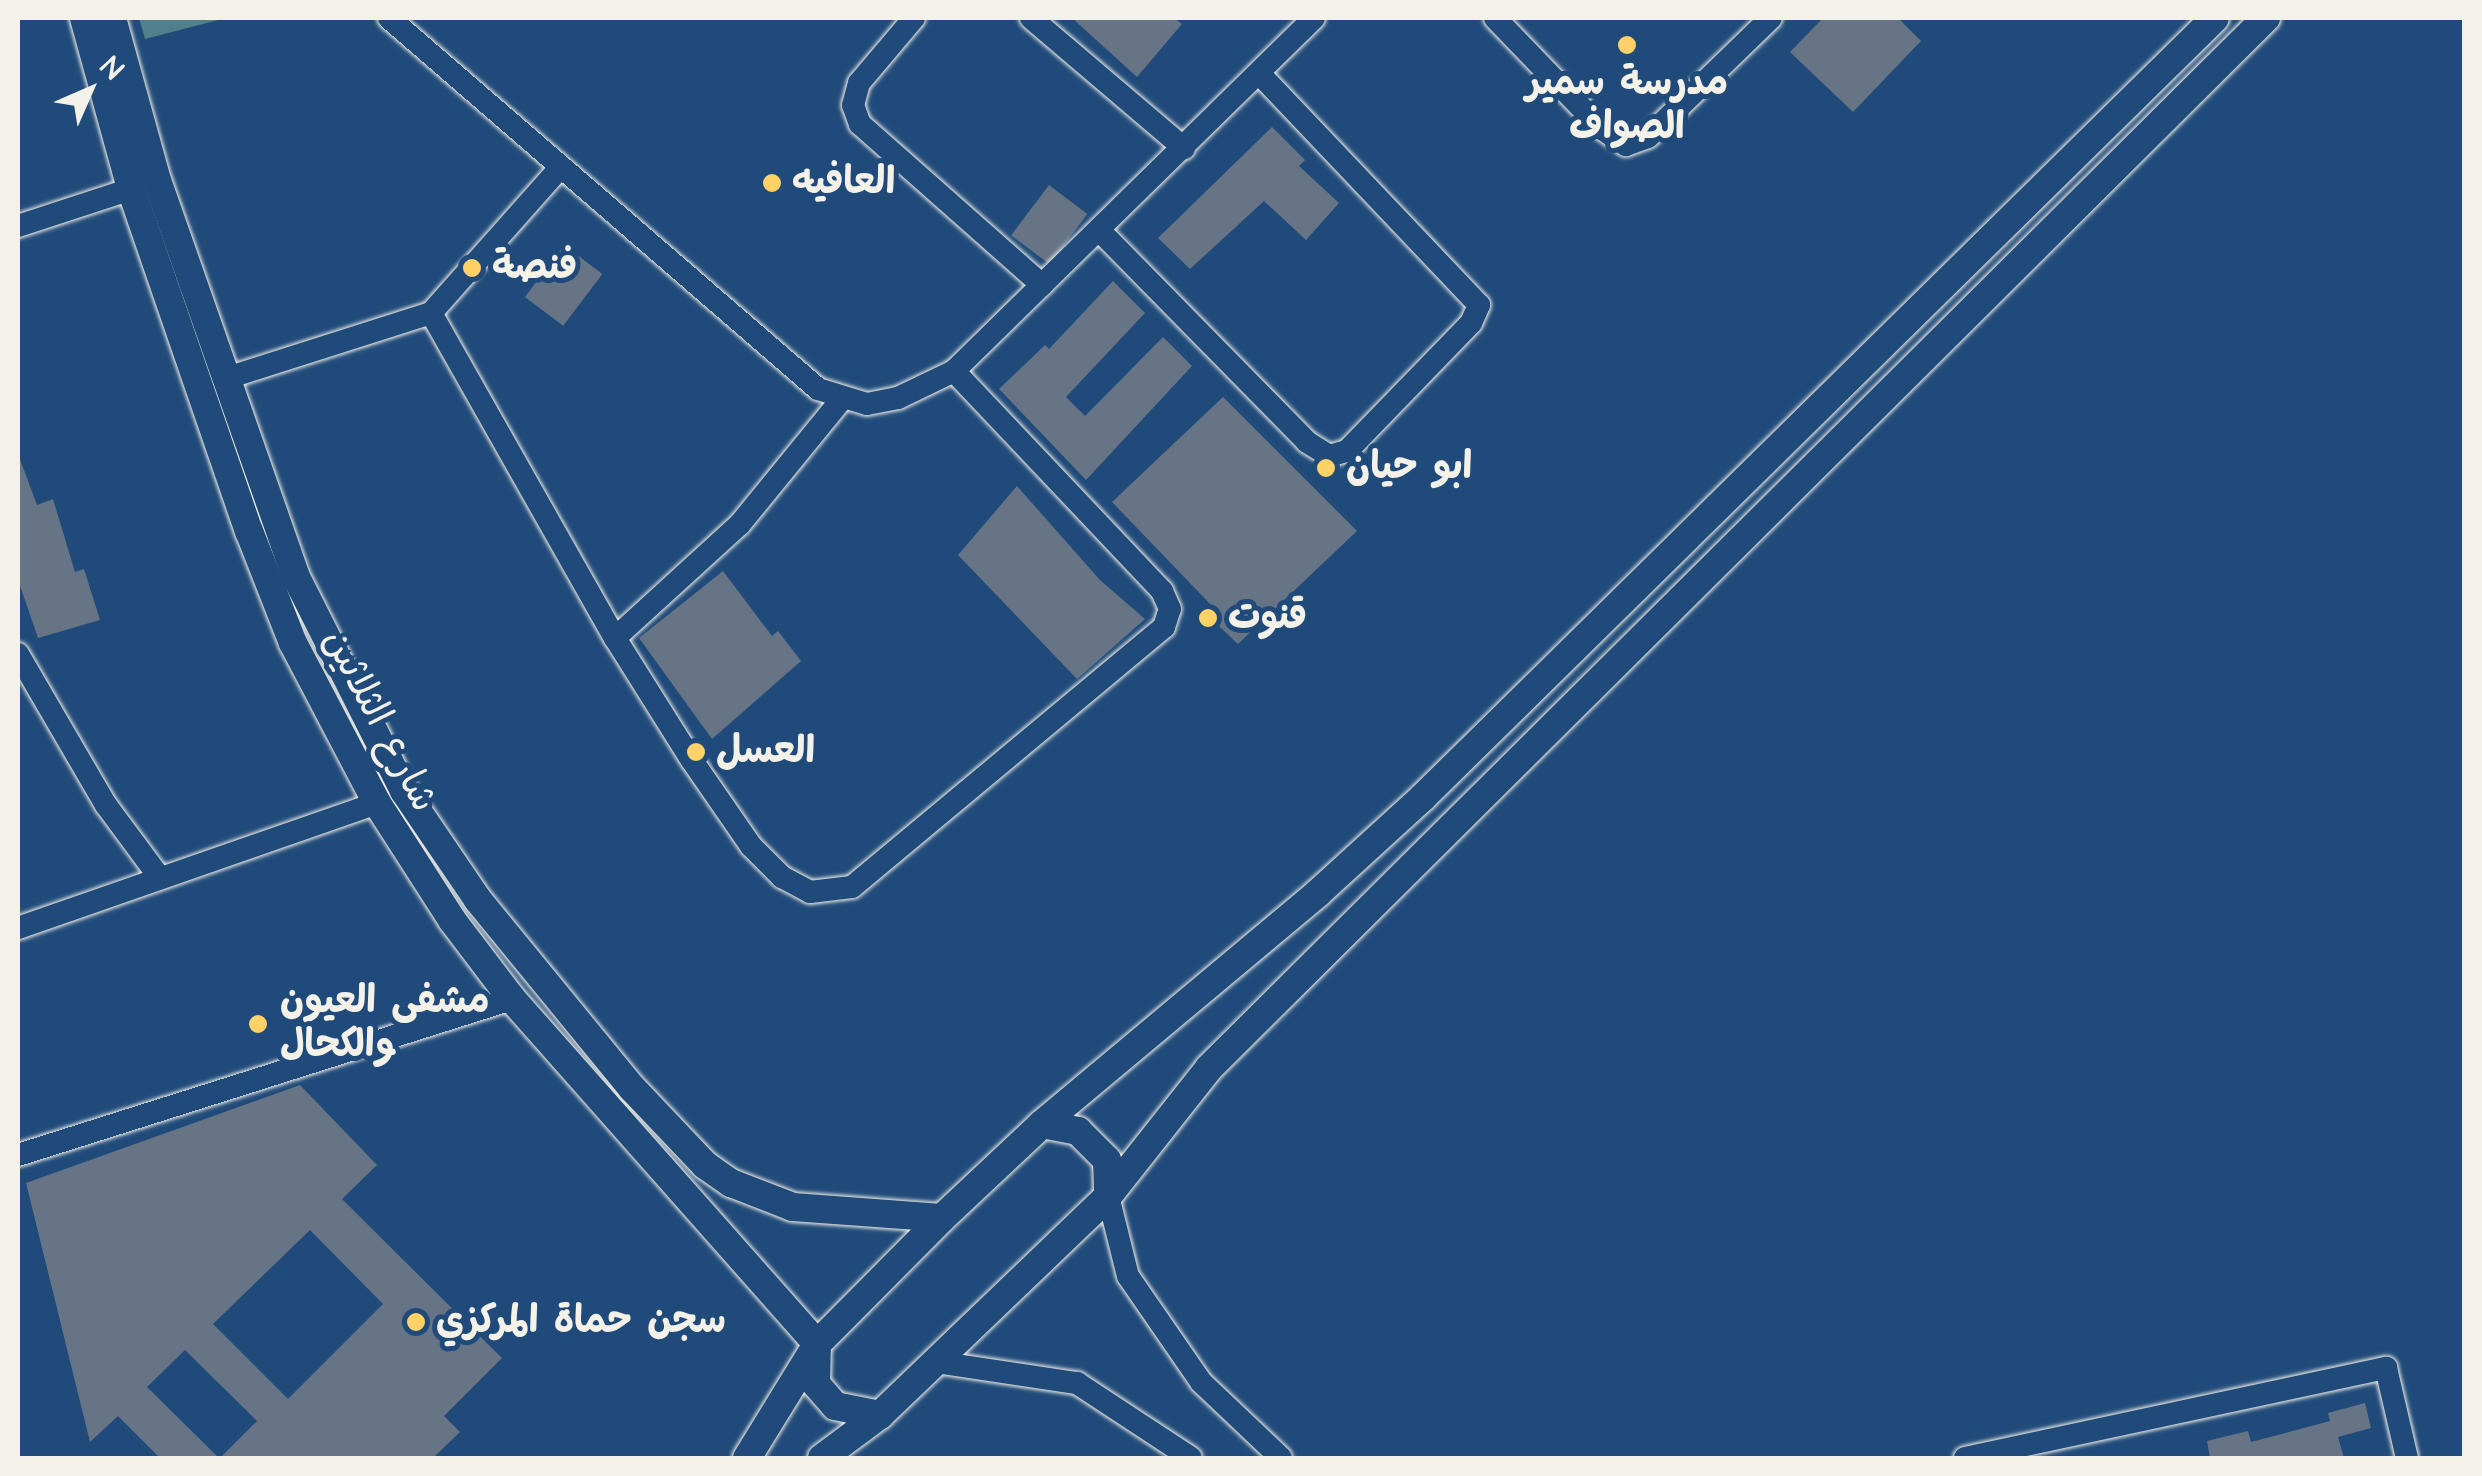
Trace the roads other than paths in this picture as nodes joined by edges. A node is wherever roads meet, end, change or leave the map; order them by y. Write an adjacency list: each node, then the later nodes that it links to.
1 (84, 18): 14 (main road, شارع الثلاثين)
2 (112, 18): 20 (main road)
3 (390, 18): 13 (street)
4 (914, 18): 17 (street)
5 (1032, 18): 12 (street)
6 (1314, 18): 11 (street)
7 (1495, 18): 8 (street)
8 (1771, 18)
9 (2215, 18): 31 (main road)
10 (2266, 18): 33 (main road)
11 (1260, 74): 12 (street); 16 (street)
12 (1184, 148): 16 (street)
13 (559, 169): 18 (street); 21 (street)
14 (131, 188): 15 (street); 22 (main road, شارع الثلاثين)
15 (18, 226)
16 (1099, 230): 17 (street)
17 (1042, 286): 19 (street)
18 (431, 313): 20 (street); 23 (street)
19 (954, 371): 21 (street); 23 (street)
20 (224, 379): 22 (main road)
21 (841, 400): 23 (street)
22 (261, 526): 25 (main road, شارع الثلاثين); 27 (main road)
23 (615, 638)
24 (18, 654): 26 (street)
25 (377, 803): 26 (street); 28 (main road, شارع الثلاثين)
26 (160, 878): 29 (street)
27 (478, 900): 28 (main road); 34 (main road)
28 (452, 920): 30 (main road, شارع الثلاثين)
29 (18, 928)
30 (512, 999): 32 (street); 35 (main road, شارع الثلاثين)
31 (1042, 1124): 33 (main road); 34 (main road)
32 (18, 1155)
33 (1108, 1196): 36 (main road); 41 (street)
34 (942, 1218): 35 (main road)
35 (817, 1344): 37 (main road); 38 (main road)
36 (936, 1362): 37 (main road); 40 (street)
37 (880, 1415): 39 (main road)
38 (747, 1458)
39 (822, 1458)
40 (1191, 1458)
41 (1280, 1458)
42 (1965, 1458): 43 (street)
43 (2408, 1458)

